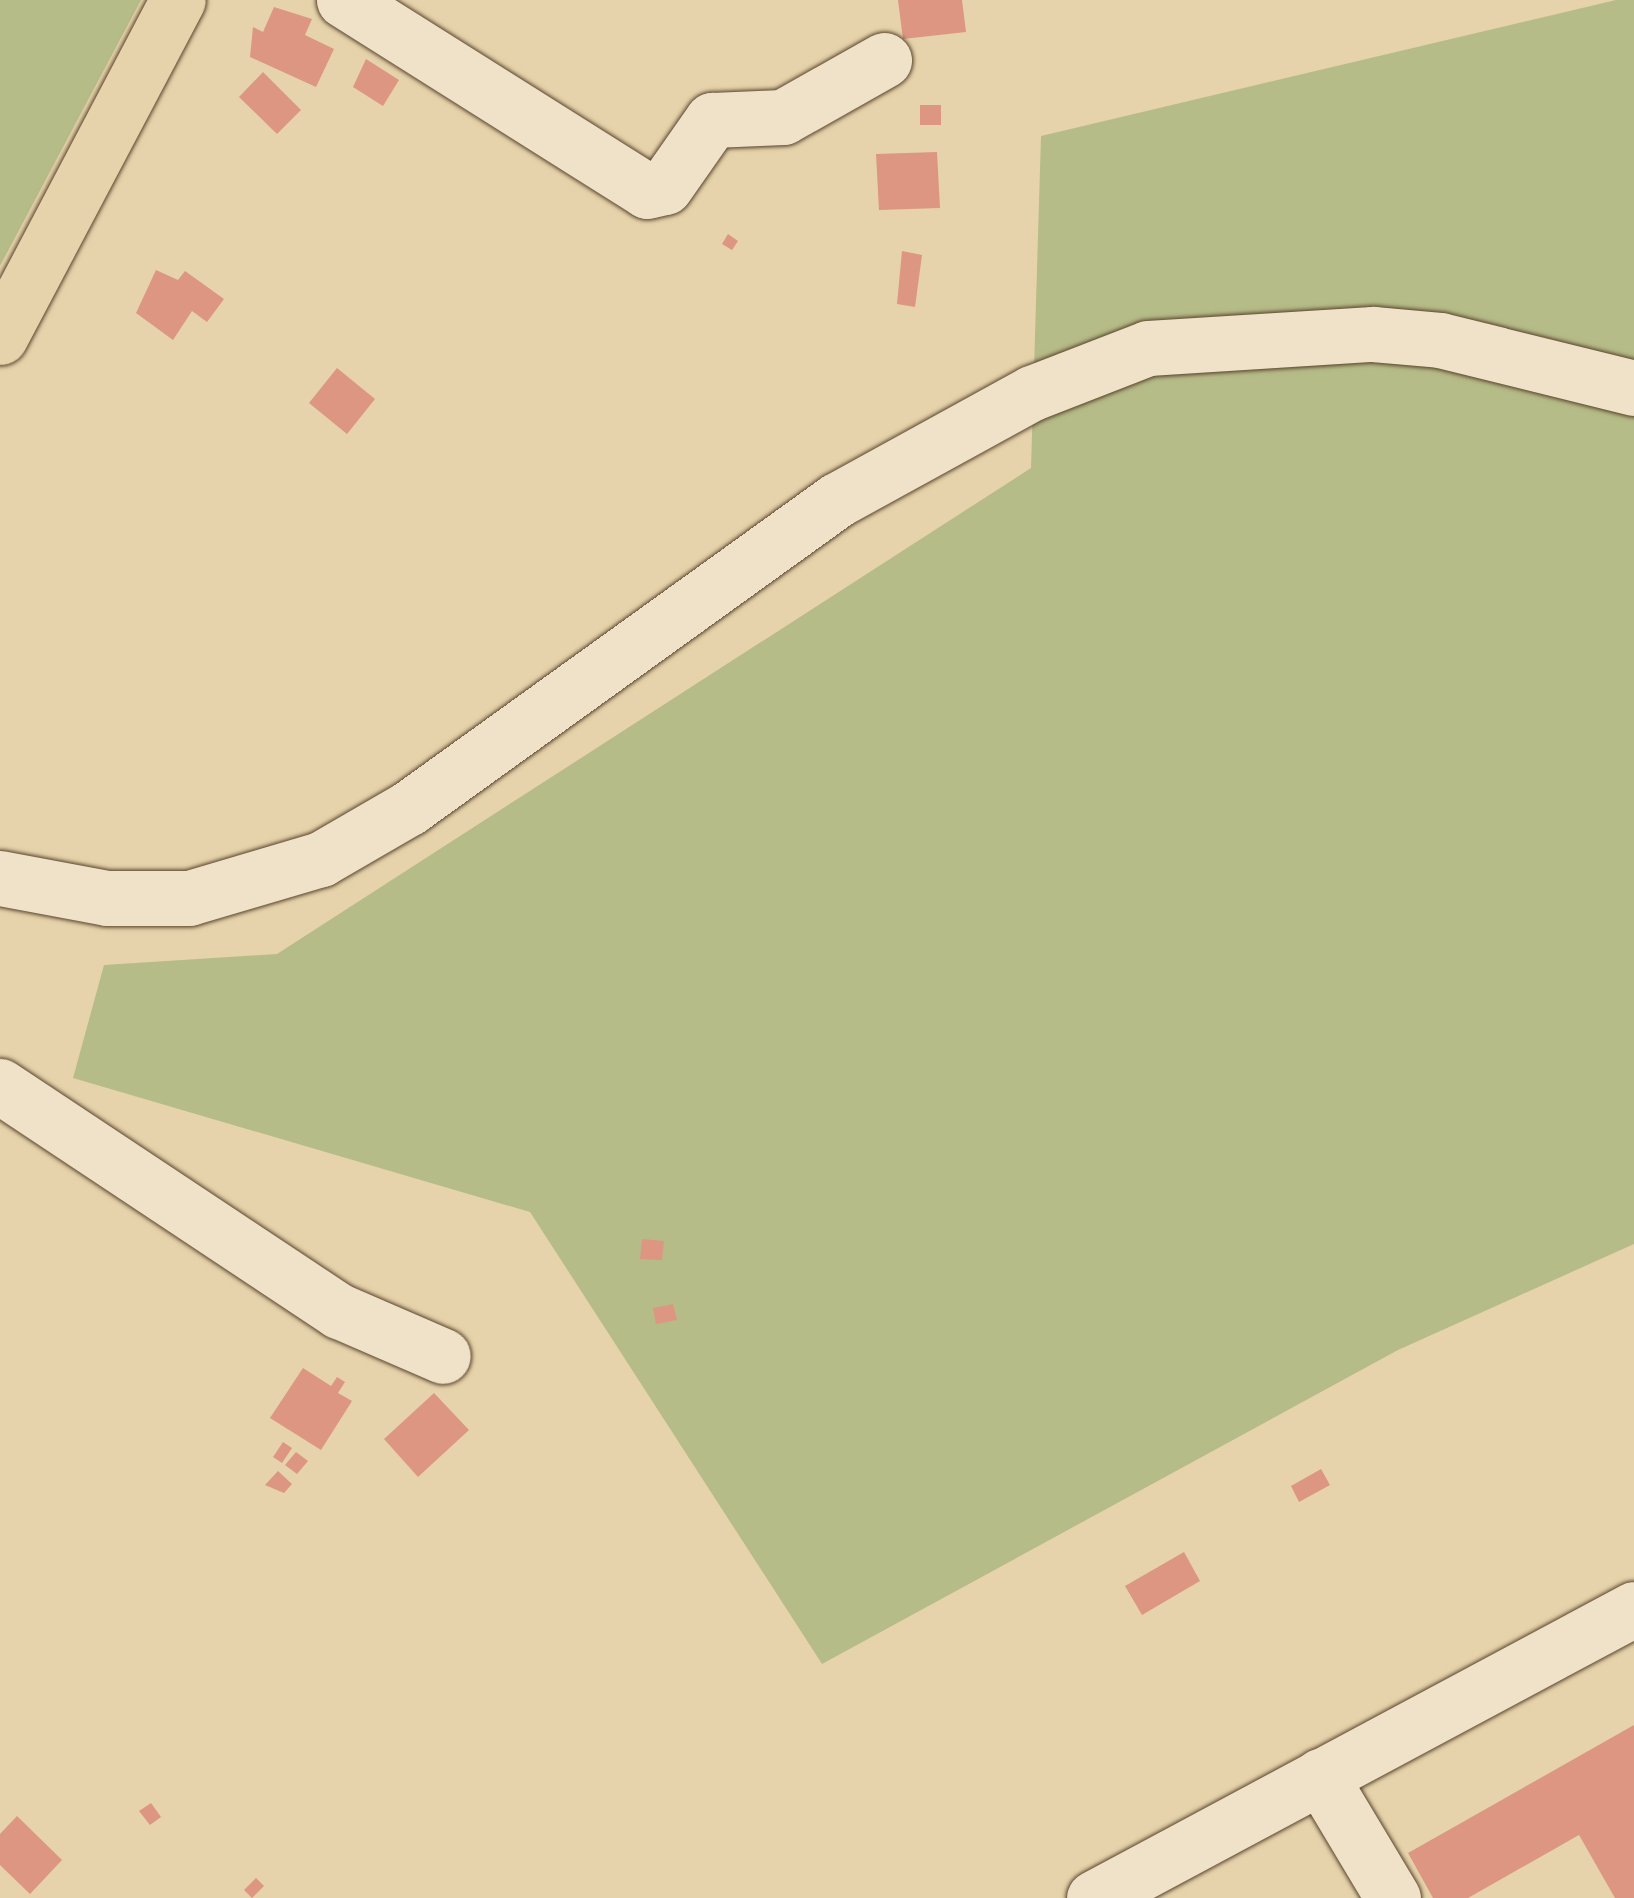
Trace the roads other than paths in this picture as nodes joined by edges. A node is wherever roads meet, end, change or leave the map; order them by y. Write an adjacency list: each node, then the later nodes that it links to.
1 (178, 0): 4 (main road)
2 (344, 0): 3 (street)
3 (884, 60)
4 (0, 337)
5 (1634, 388): 6 (street)
6 (0, 878)
7 (0, 1086): 8 (street)
8 (443, 1356)
9 (1634, 1609): 10 (street)
10 (1320, 1776): 11 (street); 12 (street)
11 (1094, 1898)
12 (1394, 1898)

